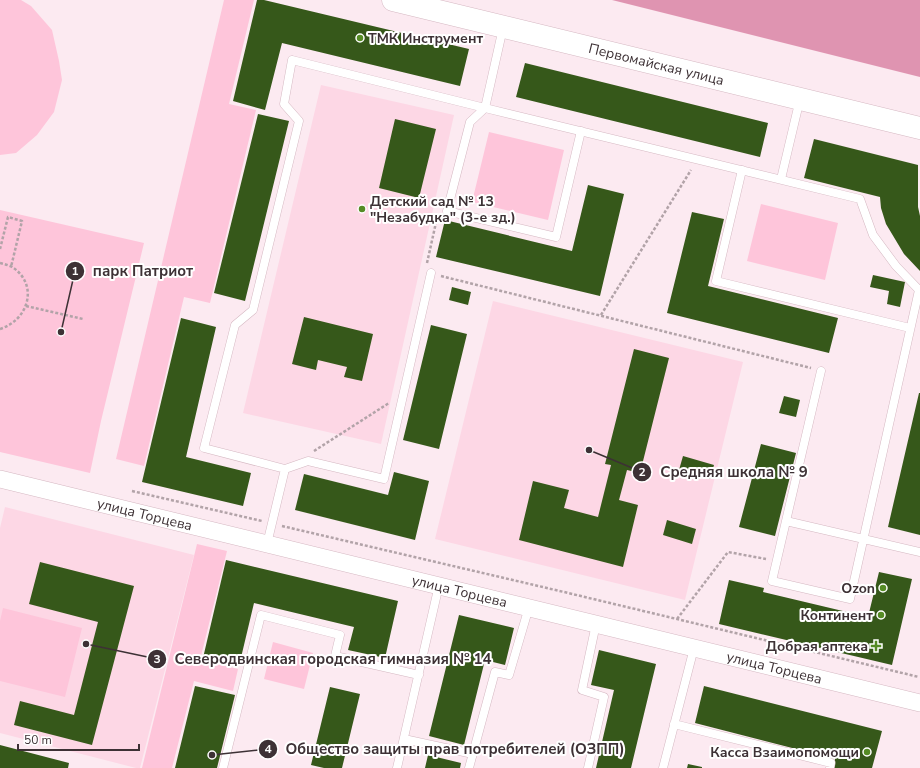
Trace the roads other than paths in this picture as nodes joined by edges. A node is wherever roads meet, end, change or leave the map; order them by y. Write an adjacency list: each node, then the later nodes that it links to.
1 (393, 0): 2 (street, Первомайская улица)
2 (504, 26): 3 (street, Первомайская улица); 4 (lane)
3 (800, 98): 5 (street, Первомайская улица); 8 (lane)
4 (485, 108): 6 (lane); 6 (lane); 12 (lane)
5 (920, 128)
6 (581, 131): 7 (lane)
7 (742, 170): 8 (lane); 10 (lane)
8 (781, 179): 10 (lane)
9 (431, 273): 12 (lane)
10 (910, 328): 15 (lane)
11 (821, 371): 14 (lane)
12 (285, 469): 16 (lane)
13 (0, 479): 16 (street, улица Торцева)
14 (786, 521): 15 (lane); 15 (lane)
15 (863, 538): 17 (lane)
16 (267, 544): 18 (street, улица Торцева)
17 (920, 552)
18 (439, 585): 19 (street, улица Торцева); 22 (lane)
19 (529, 607): 20 (street, улица Торцева); 26 (lane)
20 (596, 624): 21 (street, улица Торцева); 30 (lane)
21 (694, 648): 23 (street, улица Торцева); 24 (lane)
22 (418, 675): 25 (lane); 27 (lane)
23 (920, 703)
24 (674, 724): 31 (lane); 32 (lane)
25 (404, 739): 26 (lane); 28 (lane)
26 (473, 754): 29 (lane)
27 (223, 768)
28 (397, 768)
29 (469, 768)
30 (588, 768)
31 (663, 768)
32 (830, 768)

